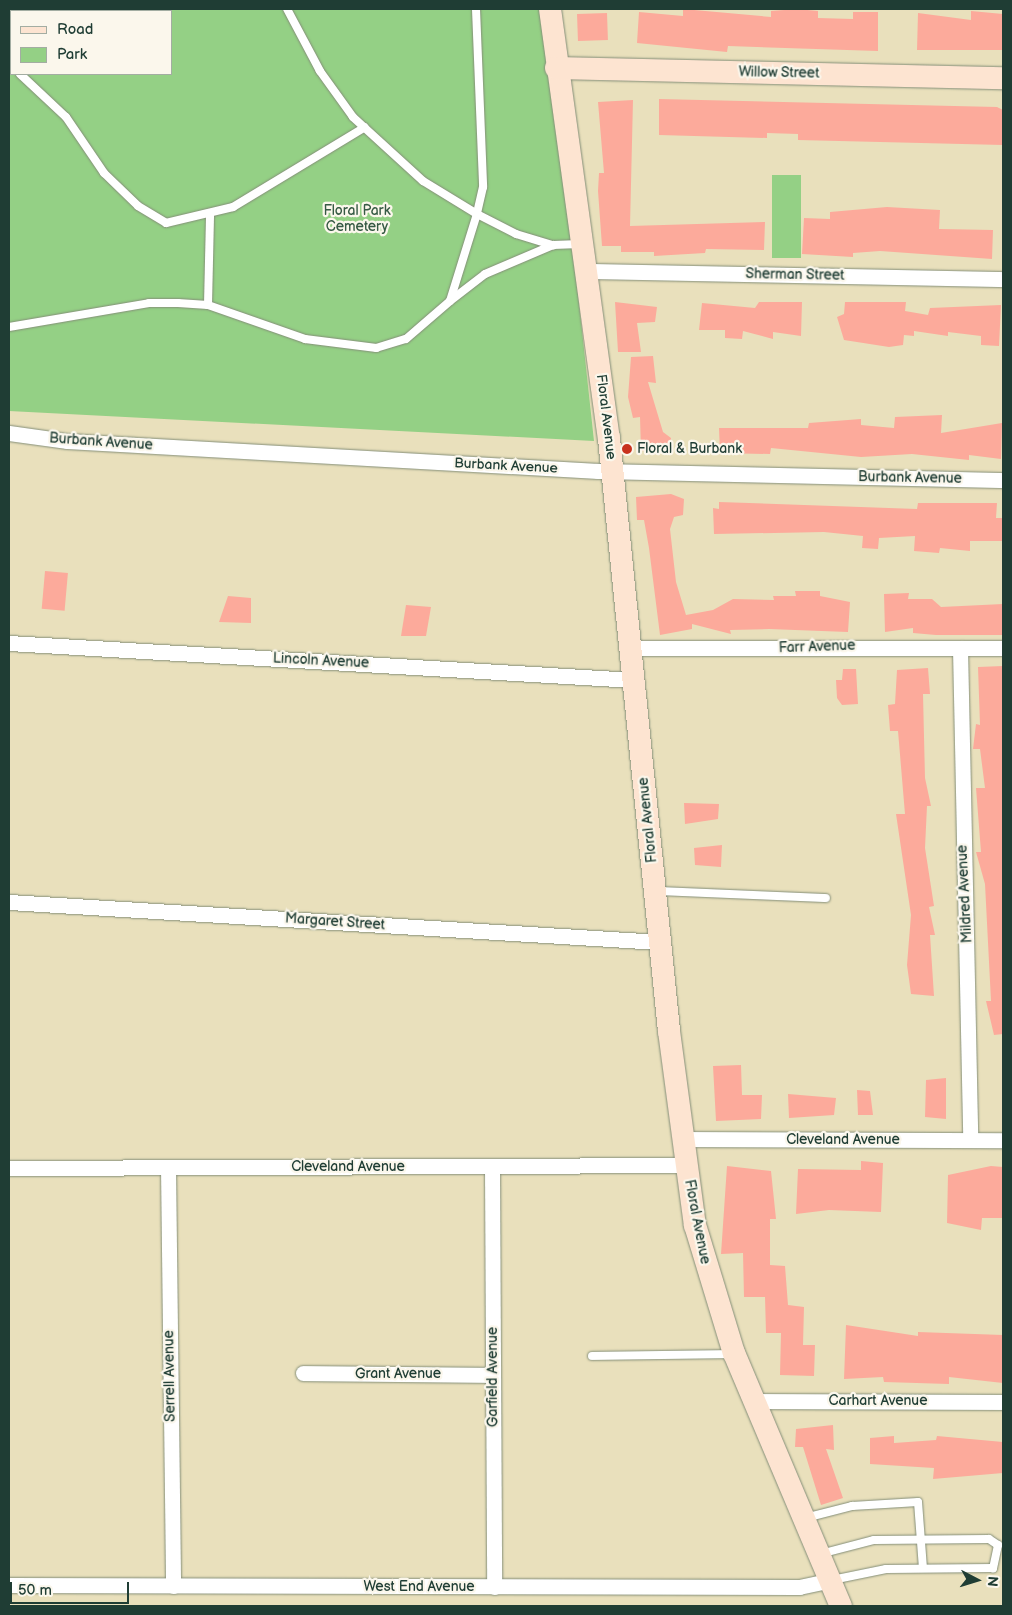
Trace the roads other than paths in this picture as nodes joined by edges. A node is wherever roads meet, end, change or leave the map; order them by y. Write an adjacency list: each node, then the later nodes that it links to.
1 (287, 9): 7 (lane)
2 (476, 9): 8 (lane)
3 (550, 9): 4 (street, Floral Avenue)
4 (556, 68): 6 (street, Willow Street); 10 (street, Floral Avenue)
5 (21, 75): 9 (lane)
6 (1003, 78)
7 (365, 127): 8 (lane); 9 (lane)
8 (477, 214): 11 (lane); 14 (lane)
9 (210, 215): 15 (lane)
10 (582, 244): 11 (lane); 12 (street, Floral Avenue)
11 (553, 245): 14 (lane)
12 (586, 271): 13 (street, Sherman Street); 18 (street, Floral Avenue)
13 (1003, 279)
14 (450, 301): 15 (lane)
15 (208, 305): 16 (lane)
16 (9, 327)
17 (9, 433): 18 (street, Burbank Avenue)
18 (613, 472): 19 (street, Burbank Avenue); 21 (street, Floral Avenue)
19 (1003, 480)
20 (9, 643): 24 (street, Lincoln Avenue)
21 (631, 648): 22 (street, Farr Avenue); 24 (street, Floral Avenue)
22 (960, 648): 23 (street, Farr Avenue); 30 (street, Mildred Avenue)
23 (1003, 648)
24 (634, 680): 25 (street, Floral Avenue)
25 (656, 891): 26 (lane); 28 (street, Floral Avenue)
26 (826, 898)
27 (9, 902): 28 (street, Margaret Street)
28 (660, 942): 29 (street, Floral Avenue)
29 (683, 1139): 30 (street, Cleveland Avenue); 32 (street, Floral Avenue)
30 (970, 1140): 31 (street, Cleveland Avenue)
31 (1003, 1140)
32 (686, 1164): 34 (street, Cleveland Avenue); 36 (street, Floral Avenue)
33 (168, 1167): 34 (street, Cleveland Avenue); 35 (street, Cleveland Avenue); 48 (street, Serrell Avenue)
34 (492, 1167): 39 (street, Garfield Avenue)
35 (9, 1168)
36 (734, 1354): 37 (lane); 40 (street, Floral Avenue)
37 (592, 1356)
38 (303, 1373): 39 (street, Grant Avenue)
39 (493, 1375): 49 (street, Garfield Avenue)
40 (753, 1401): 41 (street, Carhart Avenue); 42 (street, Floral Avenue)
41 (1003, 1402)
42 (801, 1520): 43 (lane); 44 (street, Floral Avenue)
43 (922, 1538): 44 (lane); 45 (lane); 45 (lane)
44 (816, 1555): 46 (street, Floral Avenue)
45 (923, 1568): 46 (lane)
46 (828, 1581): 49 (street, West End Avenue); 50 (street, Floral Avenue)
47 (9, 1585): 48 (street, West End Avenue)
48 (172, 1586): 49 (street, West End Avenue)
49 (494, 1587)
50 (841, 1606)

